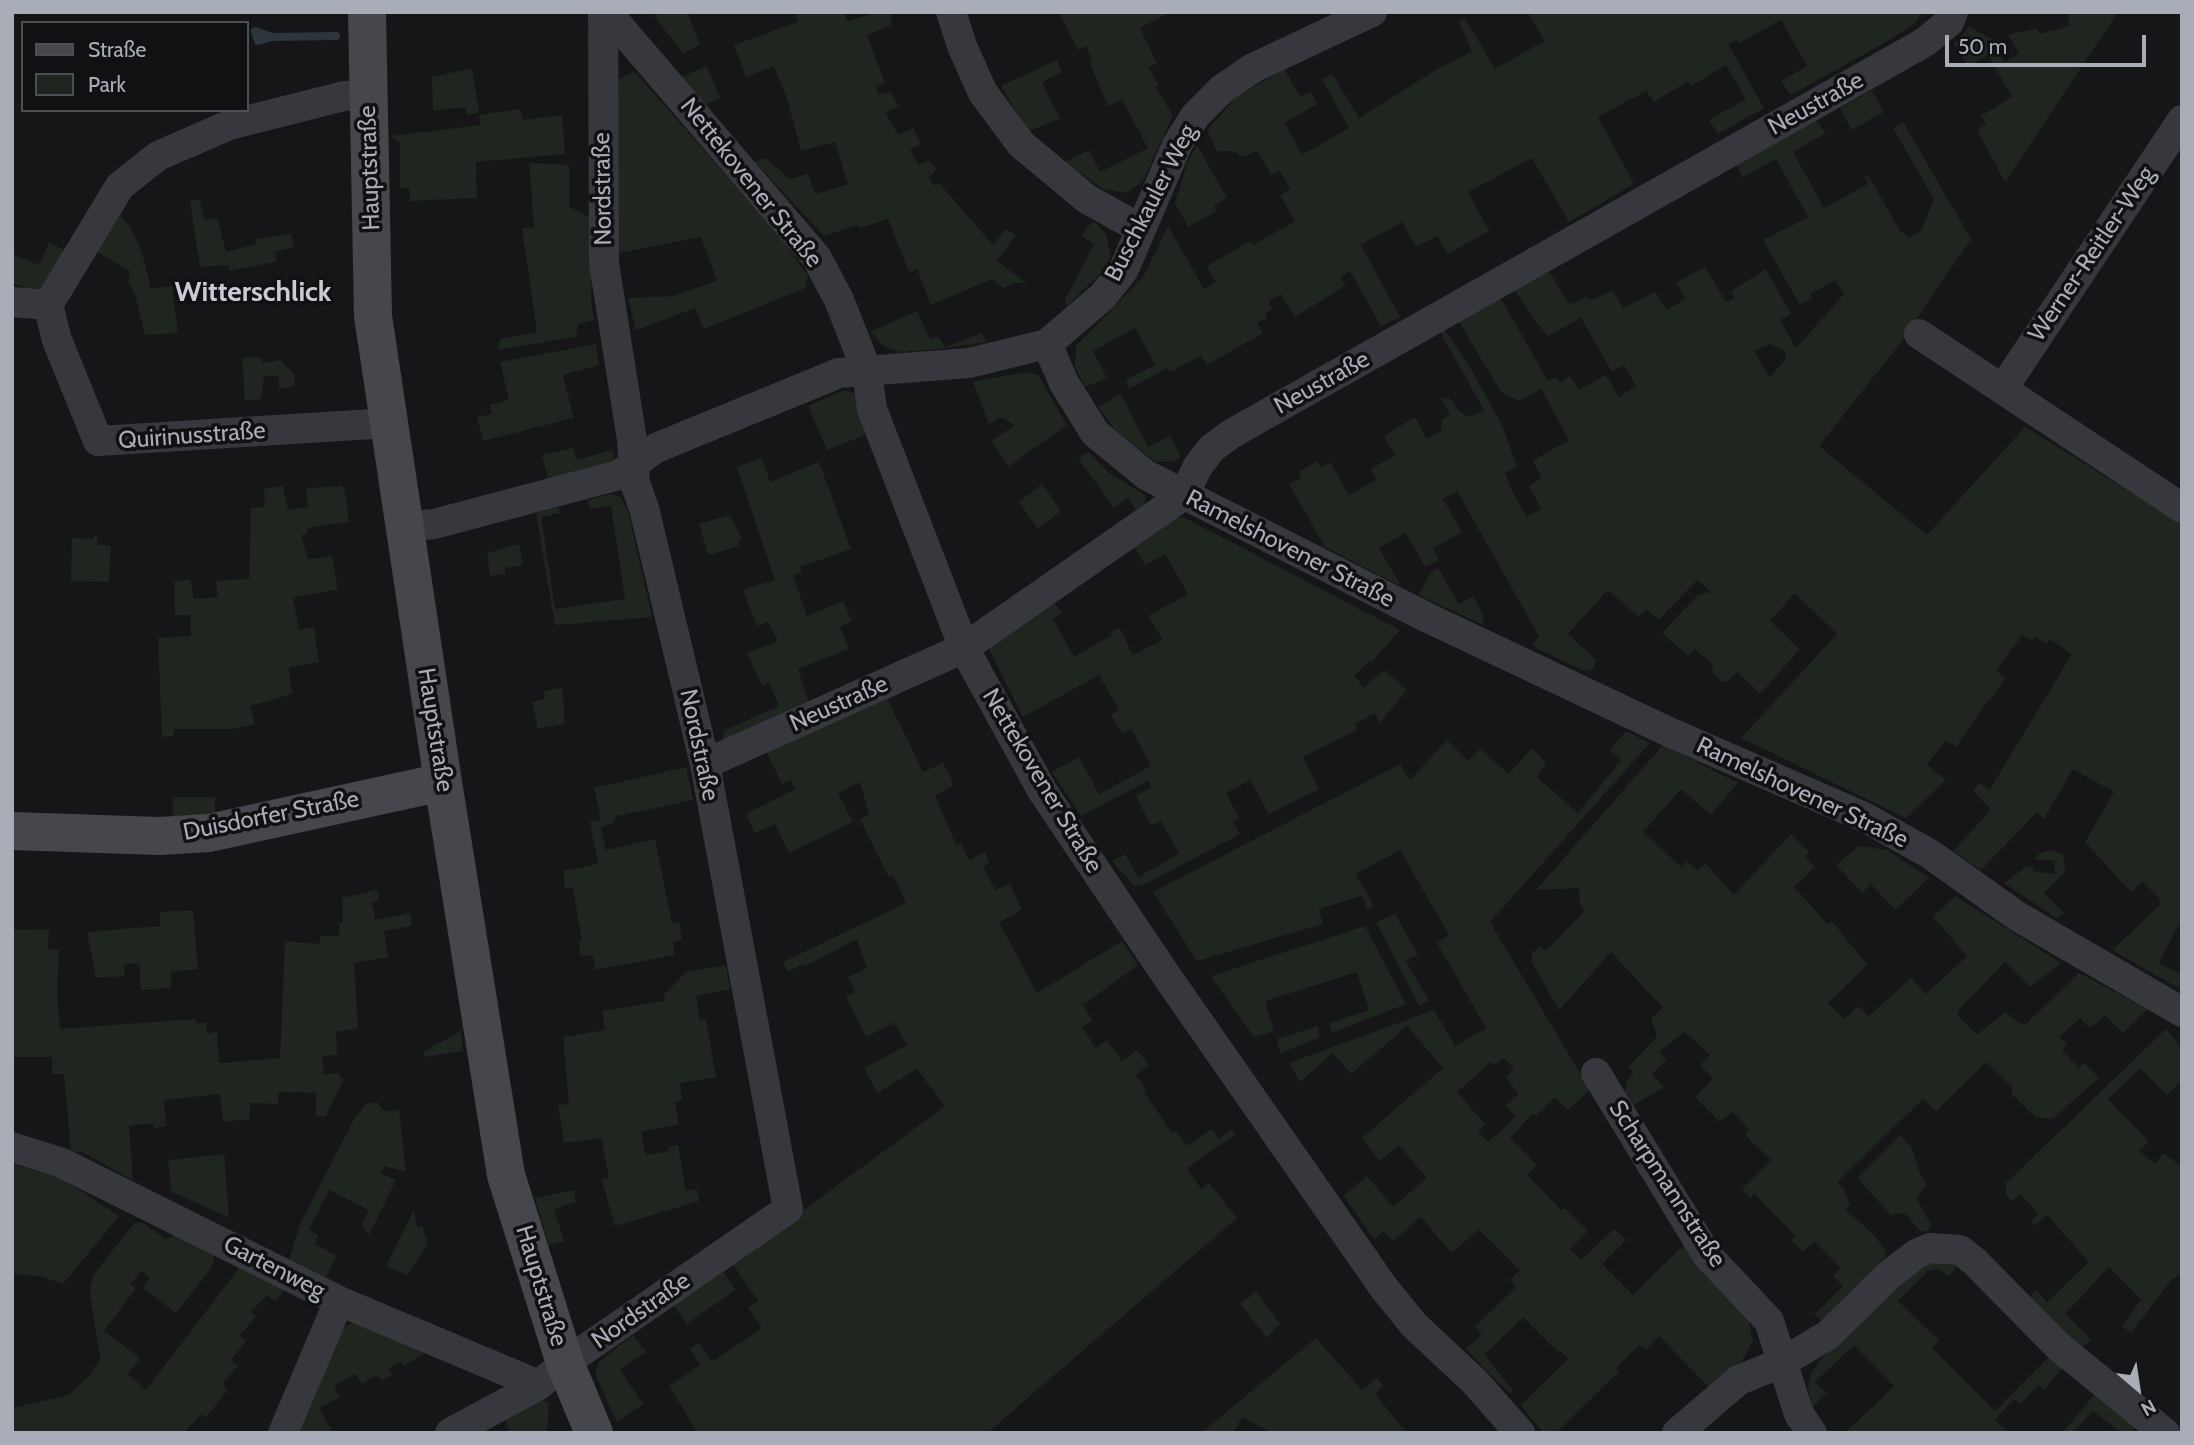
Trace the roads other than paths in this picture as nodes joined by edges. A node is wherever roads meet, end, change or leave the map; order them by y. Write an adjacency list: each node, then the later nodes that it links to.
1 (368, 12): 6 (main road, Hauptstraße)
2 (605, 12): 13 (street, Nettekovener Straße); 16 (street, Nordstraße)
3 (951, 12): 8 (street)
4 (1372, 12): 8 (street, Buschkauler Weg)
5 (1952, 12): 17 (street, Neustraße)
6 (368, 95): 10 (street); 15 (main road, Hauptstraße)
7 (2182, 120): 14 (street, Werner-Reitler-Weg)
8 (1139, 228): 12 (street, Buschkauler Weg)
9 (12, 302): 10 (street)
10 (48, 305): 15 (street, Quirinusstraße)
11 (1919, 334): 14 (street)
12 (1047, 344): 13 (street); 17 (street, Ramelshovener Straße)
13 (867, 371): 16 (street); 20 (street, Nettekovener Straße)
14 (2004, 387): 18 (street)
15 (389, 423): 19 (main road, Hauptstraße)
16 (634, 466): 19 (street); 21 (street, Nordstraße)
17 (1184, 495): 20 (street, Neustraße); 24 (street, Ramelshovener Straße)
18 (2182, 508)
19 (403, 527): 22 (main road, Hauptstraße)
20 (964, 648): 21 (street, Neustraße); 33 (street, Nettekovener Straße)
21 (705, 764): 29 (street, Nordstraße)
22 (443, 782): 23 (main road, Duisdorfer Straße); 29 (main road, Hauptstraße)
23 (12, 831)
24 (2182, 1012)
25 (1596, 1073): 28 (street, Scharpmannstraße)
26 (12, 1147): 27 (street, Gartenweg)
27 (340, 1301): 29 (street, Gartenweg); 31 (street)
28 (1781, 1363): 34 (street); 35 (street, Scharpmannstraße); 36 (street)
29 (552, 1374): 30 (main road, Hauptstraße); 32 (street)
30 (588, 1431)
31 (283, 1433)
32 (450, 1433)
33 (1520, 1433)
34 (1677, 1433)
35 (1812, 1433)
36 (2165, 1433)

